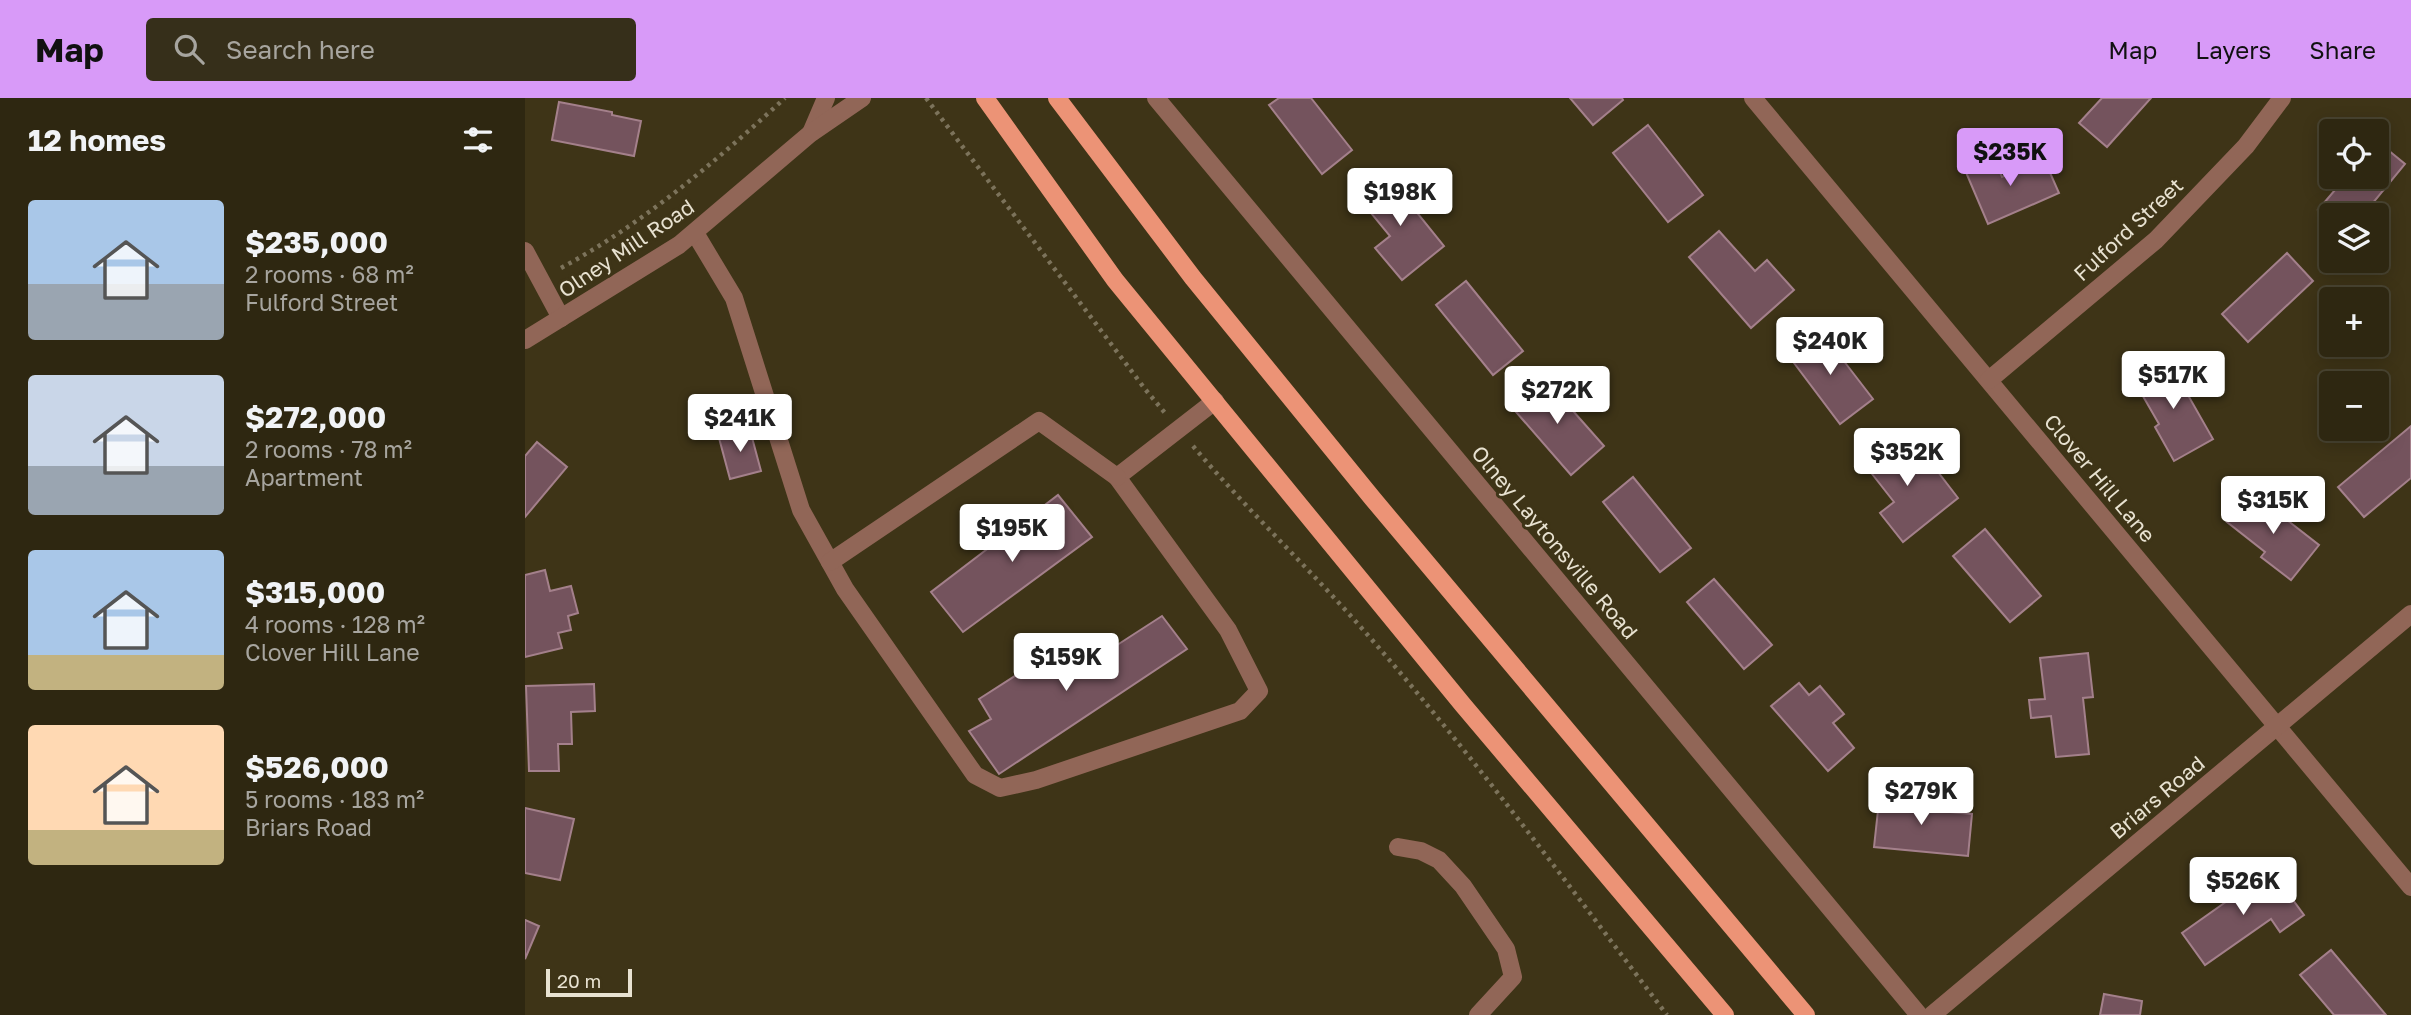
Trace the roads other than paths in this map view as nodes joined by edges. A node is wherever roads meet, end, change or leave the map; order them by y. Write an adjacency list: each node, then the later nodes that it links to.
1 (826, 98): 8 (street, Olney Mill Road)
2 (862, 98): 8 (street, Olney Mill Road)
3 (985, 98): 14 (main road)
4 (1057, 98): 23 (main road)
5 (1156, 98): 24 (street, Olney Laytonsville Road)
6 (1753, 98): 13 (street, Clover Hill Lane)
7 (2282, 98): 13 (street, Fulford Street)
8 (811, 133): 9 (street, Olney Mill Road)
9 (695, 233): 11 (street, Olney Mill Road); 16 (street)
10 (525, 251): 11 (street)
11 (561, 318): 12 (street, Olney Mill Road)
12 (525, 340)
13 (1989, 380): 18 (street, Clover Hill Lane)
14 (1215, 401): 15 (street); 22 (main road)
15 (1117, 477): 16 (street); 16 (street)
16 (830, 562)
17 (2411, 614): 18 (street, Briars Road)
18 (2277, 726): 20 (street, Clover Hill Lane); 25 (street, Briars Road)
19 (1398, 847): 21 (street)
20 (2411, 887)
21 (1478, 1015)
22 (1725, 1015)
23 (1806, 1015)
24 (1919, 1015)
25 (1932, 1015)

